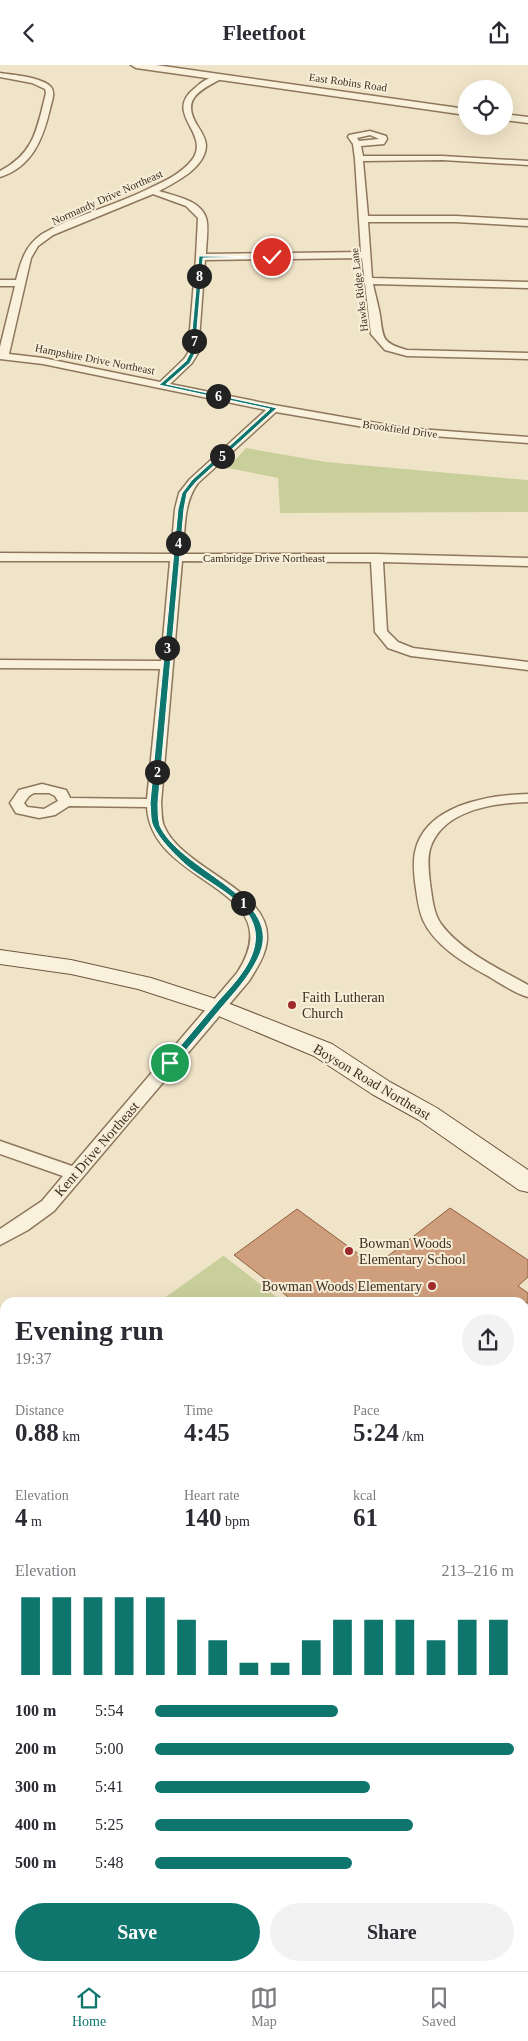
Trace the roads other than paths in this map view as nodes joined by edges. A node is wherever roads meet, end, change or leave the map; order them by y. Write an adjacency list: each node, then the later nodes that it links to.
1 (136, 65): 3 (street, East Robins Road)
2 (0, 75): 10 (street)
3 (218, 77): 4 (street, East Robins Road); 11 (street, Normandy Drive Northeast)
4 (458, 111)
5 (513, 118): 6 (street)
6 (528, 120)
7 (357, 144): 8 (street, Hawks Ridge Lane)
8 (359, 159): 9 (street); 12 (street, Hawks Ridge Lane)
9 (528, 163)
10 (0, 174)
11 (151, 191): 15 (street); 18 (street, Normandy Drive Northeast)
12 (364, 219): 13 (street); 14 (street, Hawks Ridge Lane)
13 (528, 223)
14 (367, 255): 15 (street); 16 (street, Hawks Ridge Lane)
15 (201, 257): 22 (street)
16 (368, 281): 19 (street); 21 (street, Hawks Ridge Lane)
17 (0, 283): 18 (street)
18 (20, 283): 20 (street, Normandy Drive Northeast)
19 (528, 285)
20 (2, 356): 22 (street, Hampshire Drive Northeast)
21 (528, 356)
22 (162, 385): 23 (street, Hampshire Drive Northeast)
23 (274, 408): 24 (street, Brookfield Drive); 26 (street, Kent Drive Northeast)
24 (528, 440)
25 (0, 557): 26 (street, Cambridge Drive Northeast)
26 (177, 557): 27 (street, Cambridge Drive Northeast); 30 (street, Kent Drive Northeast)
27 (377, 558): 28 (street, Cambridge Drive Northeast); 31 (street)
28 (528, 562)
29 (0, 665): 30 (street)
30 (166, 665): 34 (street, Kent Drive Northeast)
31 (528, 666)
32 (528, 798): 36 (street)
33 (64, 802): 34 (street)
34 (154, 803): 37 (street, Kent Drive Northeast)
35 (0, 957): 37 (main road, Boyson Road Northeast)
36 (528, 992)
37 (217, 1007): 39 (street, Kent Drive Northeast); 40 (main road, Boyson Road Northeast)
38 (0, 1147): 39 (street)
39 (77, 1175): 41 (street, Kent Drive Northeast)
40 (528, 1183)
41 (0, 1238)

